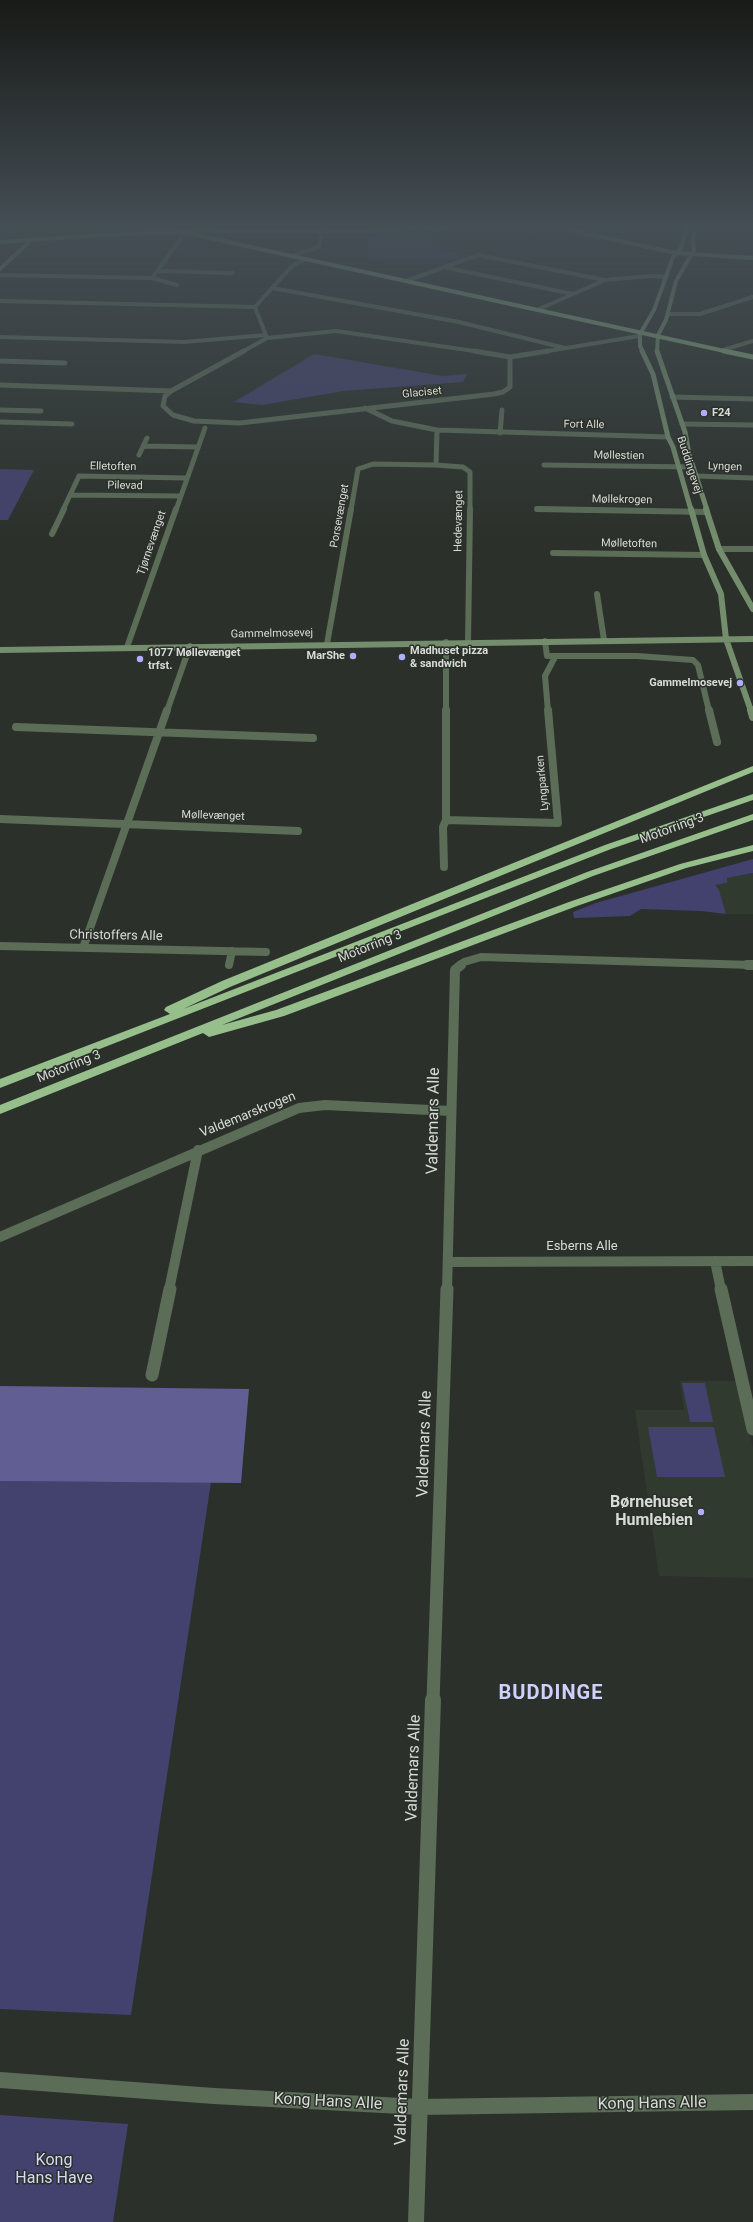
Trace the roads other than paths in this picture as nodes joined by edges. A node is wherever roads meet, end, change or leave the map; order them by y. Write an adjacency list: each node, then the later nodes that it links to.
1 (264, 331): 7 (street)
2 (495, 331): 11 (street)
3 (628, 331): 6 (main road)
4 (642, 331): 6 (street)
5 (661, 331): 9 (street)
6 (640, 334): 9 (main road); 11 (street); 32 (street, Buddingevej)
7 (266, 336): 8 (street); 13 (street); 18 (street)
8 (0, 337)
9 (658, 337): 12 (main road); 19 (street, Buddingevej)
10 (753, 342): 12 (street)
11 (566, 348): 13 (street)
12 (723, 350): 14 (main road)
13 (510, 357): 21 (street, Glaciset)
14 (753, 357)
15 (0, 361): 16 (street)
16 (65, 363)
17 (0, 385): 18 (street)
18 (171, 391): 21 (street, Glaciset)
19 (672, 397): 20 (street); 27 (street, Buddingevej)
20 (753, 399)
21 (365, 408): 30 (street, Fort Alle)
22 (0, 410): 24 (street)
23 (502, 410): 31 (street)
24 (41, 411)
25 (0, 422): 26 (street)
26 (72, 424)
27 (682, 424): 28 (street); 40 (street, Buddingevej)
28 (753, 425)
29 (205, 428): 35 (street, Tjørnevænget)
30 (437, 430): 31 (street, Fort Alle); 38 (street)
31 (500, 433): 32 (street, Fort Alle)
32 (668, 437): 39 (street, Buddingevej)
33 (147, 438): 34 (street)
34 (143, 446): 35 (street); 36 (street)
35 (198, 447): 42 (street, Tjørnevænget)
36 (139, 455)
37 (544, 464): 39 (street, Møllestien)
38 (436, 465): 61 (street, Hedevænget); 62 (street, Porsevænget)
39 (679, 467): 40 (street, Møllestien); 47 (street, Buddingevej)
40 (693, 467): 41 (street, Buddingevej)
41 (696, 476): 43 (street, Lyngen); 48 (street, Buddingevej)
42 (186, 478): 44 (street, Elletoften); 45 (street, Tjørnevænget)
43 (753, 478)
44 (70, 495): 45 (street, Pilevad); 49 (street, Elletoften)
45 (180, 496): 64 (street, Tjørnevænget)
46 (537, 509): 47 (street, Møllekrogen)
47 (692, 512): 48 (street, Møllekrogen); 53 (street, Buddingevej)
48 (706, 512): 50 (street, Buddingevej)
49 (52, 534)
50 (719, 549): 51 (street); 55 (street, Buddingevej)
51 (753, 549)
52 (553, 553): 53 (street, Mølletoften)
53 (704, 555): 56 (street, Buddingevej)
54 (597, 594): 58 (street)
55 (753, 609)
56 (726, 639): 57 (street, Gammelmosevej); 58 (street, Gammelmosevej); 67 (street, Buddingevej)
57 (753, 639)
58 (604, 640): 59 (street, Gammelmosevej)
59 (545, 641): 61 (street, Gammelmosevej); 66 (street)
60 (446, 642): 61 (street, Gammelmosevej); 62 (street, Gammelmosevej); 76 (street)
61 (468, 642)
62 (327, 644): 63 (street, Gammelmosevej)
63 (190, 646): 64 (street, Gammelmosevej); 69 (street)
64 (127, 647): 65 (street, Gammelmosevej)
65 (0, 650)
66 (555, 657): 71 (street); 76 (street, Lyngparken)
67 (753, 717)
68 (16, 727): 69 (street)
69 (160, 732): 70 (street); 77 (street)
70 (313, 738)
71 (717, 742)
72 (753, 769): 88 (highway)
73 (753, 797): 88 (highway, Motorring 3)
74 (753, 817): 87 (highway, Motorring 3)
75 (0, 819): 77 (street, Møllevænget)
76 (446, 820): 80 (street)
77 (127, 824): 78 (street, Møllevænget); 82 (street)
78 (298, 831)
79 (753, 848): 87 (highway)
80 (444, 867)
81 (0, 946): 82 (street, Christoffers Alle)
82 (83, 948): 83 (street, Christoffers Alle)
83 (232, 951): 84 (street, Christoffers Alle); 85 (street)
84 (266, 952)
85 (229, 965)
86 (753, 965): 91 (street, Valdemars Alle)
87 (143, 1052): 90 (highway, Motorring 3)
88 (72, 1056): 89 (highway, Motorring 3)
89 (0, 1084)
90 (0, 1110)
91 (451, 1111): 92 (street, Valdemarskrogen); 96 (street, Valdemars Alle)
92 (198, 1150): 93 (street, Valdemarskrogen); 97 (street, Valdemarskrogen)
93 (0, 1237)
94 (715, 1261): 95 (street, Esberns Alle); 96 (street, Esberns Alle); 98 (street)
95 (753, 1261)
96 (448, 1262): 101 (street, Valdemars Alle)
97 (152, 1376)
98 (753, 1429)
99 (0, 2080): 101 (street, Kong Hans Alle)
100 (753, 2102): 101 (street, Kong Hans Alle)
101 (420, 2107): 102 (street, Valdemars Alle)
102 (416, 2222)

